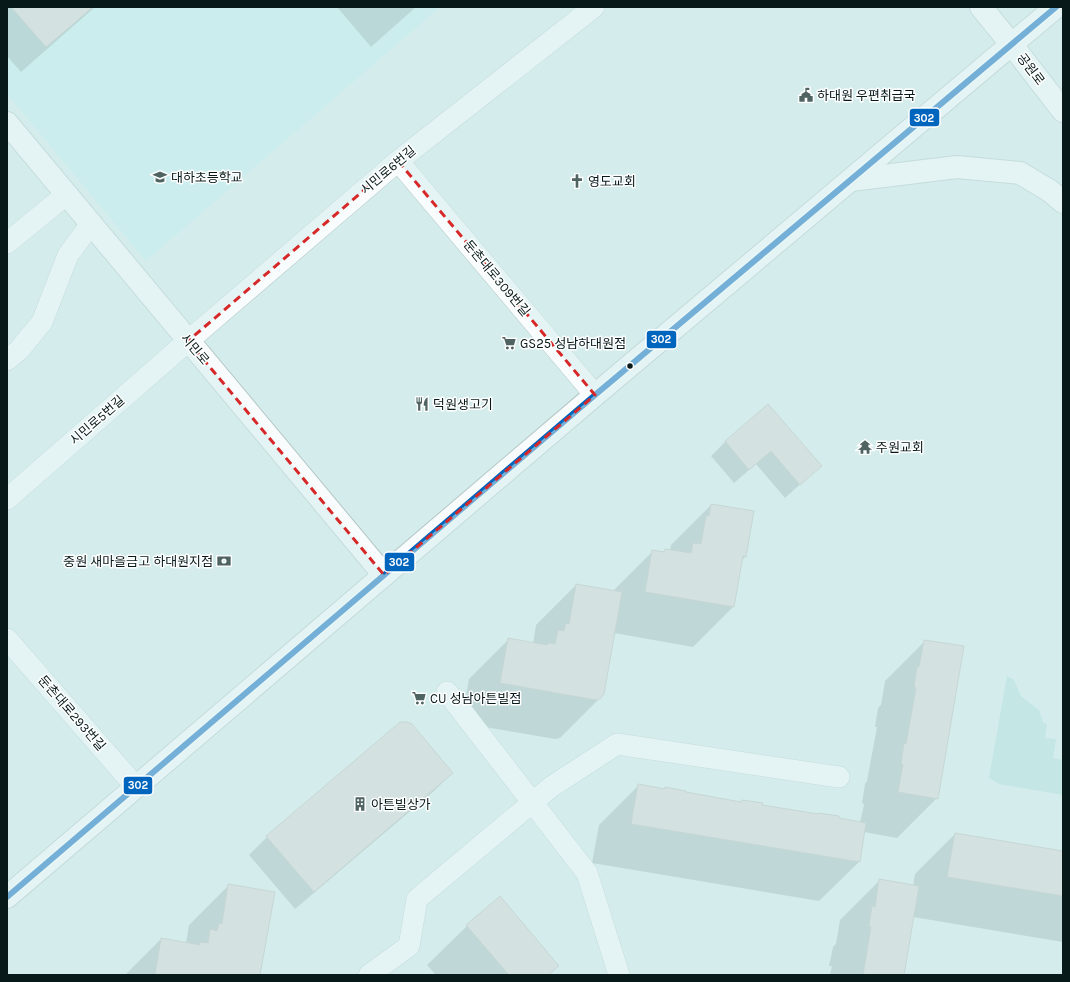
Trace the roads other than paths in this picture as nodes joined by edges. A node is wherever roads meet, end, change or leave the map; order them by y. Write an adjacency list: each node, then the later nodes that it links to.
1 (594, 7): 8 (street, 시민로6번길)
2 (981, 7): 4 (main road, 공원로)
3 (1056, 7): 4 (main road)
4 (1012, 44): 5 (main road, 공원로); 9 (main road)
5 (1057, 103): 7 (main road, 공원로)
6 (7, 123): 10 (main road, 시민로)
7 (1063, 123)
8 (398, 160): 14 (street, 시민로6번길); 16 (street, 둔촌대로309번길)
9 (851, 180): 11 (main road); 16 (main road)
10 (66, 194): 12 (main road, 시민로); 13 (street)
11 (1063, 202)
12 (91, 224): 14 (main road, 시민로); 15 (street)
13 (7, 244)
14 (188, 341): 17 (street, 시민로5번길); 18 (main road, 시민로)
15 (7, 360)
16 (595, 395): 18 (main road)
17 (7, 499)
18 (384, 575): 22 (main road)
19 (7, 638): 22 (street, 둔촌대로293번길)
20 (447, 692): 23 (street)
21 (840, 777): 23 (street)
22 (136, 787): 24 (main road)
23 (532, 802): 25 (street); 26 (street)
24 (7, 898)
25 (369, 975)
26 (619, 975)

